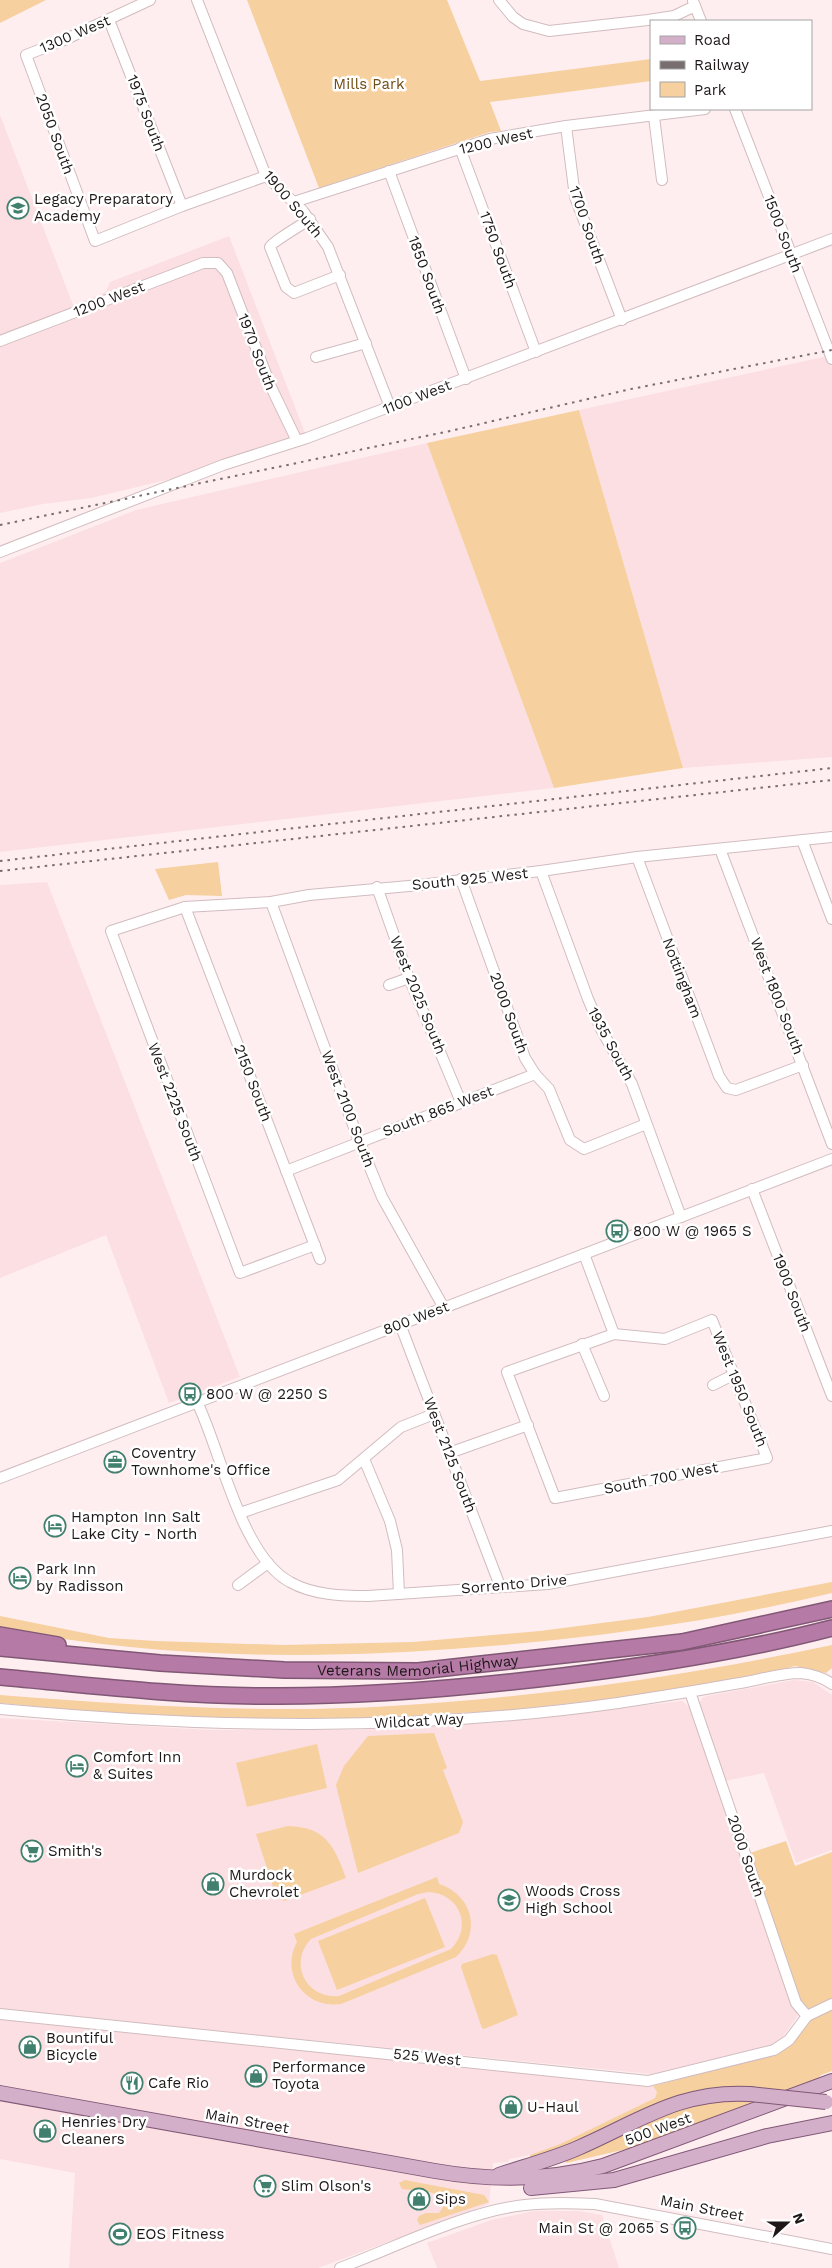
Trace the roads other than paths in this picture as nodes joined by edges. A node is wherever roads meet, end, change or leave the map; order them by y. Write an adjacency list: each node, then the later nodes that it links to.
1 (150, 0): 5 (street, 1300 West)
2 (197, 0): 14 (street, 1900 South)
3 (499, 0): 4 (street)
4 (694, 3): 6 (street)
5 (109, 20): 7 (street, 1300 West); 17 (street, 1975 South)
6 (701, 20)
7 (26, 55): 17 (street, 2050 South)
8 (699, 110): 10 (street, 1200 West)
9 (735, 110): 20 (street, 1500 South)
10 (654, 117): 11 (street, 1200 West); 15 (street)
11 (566, 126): 12 (street, 1200 West); 23 (street, 1700 South)
12 (460, 148): 13 (street, 1200 West); 26 (street, 1750 South)
13 (389, 171): 16 (street, 1200 West); 29 (street, 1850 South)
14 (266, 176): 16 (street, 1900 South); 17 (street)
15 (662, 180)
16 (294, 202): 18 (street, 1900 South)
17 (182, 206)
18 (310, 219): 22 (street, 1900 South); 22 (street)
19 (832, 239): 20 (street, 1100 West)
20 (791, 255): 23 (street, 1100 West); 28 (street, 1500 South)
21 (218, 263): 24 (street, 1200 West); 31 (street, 1970 South)
22 (340, 275): 25 (street, 1900 South)
23 (622, 320): 26 (street, 1100 West)
24 (0, 340)
25 (366, 343): 27 (street); 30 (street, 1900 South)
26 (536, 352): 29 (street, 1100 West)
27 (316, 357)
28 (832, 359)
29 (466, 378): 30 (street, 1100 West)
30 (390, 407): 31 (street, 1100 West)
31 (297, 442): 32 (street, 1100 West)
32 (0, 552)
33 (832, 837): 34 (street, South 925 West)
34 (802, 840): 35 (street, South 925 West); 42 (street)
35 (720, 849): 36 (street, South 925 West); 46 (street, West 1800 South)
36 (637, 857): 37 (street, South 925 West); 46 (street, Nottingham)
37 (541, 871): 38 (street, South 925 West); 49 (street, 1935 South)
38 (461, 880): 39 (street, South 925 West); 47 (street, 2000 South)
39 (377, 887): 40 (street, South 925 West); 44 (street, West 2025 South)
40 (271, 902): 41 (street, South 925 West); 50 (street, West 2100 South)
41 (185, 907): 43 (street, South 925 West); 53 (street, 2150 South)
42 (832, 919)
43 (111, 931): 56 (street, West 2225 South)
44 (410, 978): 45 (street); 48 (street, West 2025 South)
45 (389, 985)
46 (803, 1065): 51 (street, West 1800 South)
47 (535, 1074): 48 (street, South 865 West); 49 (street, 2000 South)
48 (461, 1102): 50 (street, South 865 West)
49 (646, 1124): 55 (street, 1935 South)
50 (359, 1141): 53 (street, South 865 West); 59 (street, West 2100 South)
51 (832, 1144)
52 (832, 1159): 54 (street, 800 West)
53 (286, 1171): 56 (street, 2150 South)
54 (752, 1189): 55 (street, 800 West); 66 (street, 1900 South)
55 (681, 1217): 57 (street, 800 West)
56 (315, 1245): 58 (street, 2150 South)
57 (584, 1254): 59 (street, 800 West); 61 (street)
58 (320, 1259)
59 (444, 1308): 60 (street, 800 West)
60 (400, 1324): 67 (street, 800 West); 68 (street, West 2125 South)
61 (614, 1334): 62 (street); 63 (street, West 1950 South)
62 (582, 1344): 65 (street); 69 (street)
63 (733, 1375): 64 (street); 71 (street, West 1950 South)
64 (713, 1385)
65 (604, 1396)
66 (832, 1396)
67 (197, 1402): 73 (street, 800 West); 74 (street, Sorrento Drive)
68 (434, 1414): 70 (street, West 2125 South); 72 (street)
69 (528, 1425): 70 (street); 71 (street, South 700 West)
70 (449, 1453): 78 (street, West 2125 South)
71 (767, 1458)
72 (364, 1460): 74 (street); 79 (street)
73 (0, 1478)
74 (240, 1513): 76 (street, Sorrento Drive)
75 (832, 1531): 78 (street, Sorrento Drive)
76 (268, 1563): 77 (street); 79 (street, Sorrento Drive)
77 (238, 1585)
78 (500, 1586): 79 (street, Sorrento Drive)
79 (400, 1594)
80 (832, 1609): 84 (highway, Veterans Memorial Highway)
81 (832, 1628): 88 (highway, Veterans Memorial Highway)
82 (0, 1635): 84 (highway)
83 (0, 1648): 84 (highway, Veterans Memorial Highway)
84 (160, 1664)
85 (0, 1677): 88 (highway, Veterans Memorial Highway)
86 (831, 1682): 89 (street, Wildcat Way)
87 (0, 1686): 88 (highway)
88 (131, 1689)
89 (690, 1692): 90 (street, Wildcat Way); 93 (street, 2000 South)
90 (0, 1709)
91 (832, 2004): 93 (street, 525 West)
92 (0, 2014): 93 (street, 525 West)
93 (807, 2016)
94 (832, 2081): 98 (main road, 500 West)
95 (0, 2093): 98 (main road, Main Street)
96 (829, 2102): 98 (main road, bridge)
97 (832, 2123): 98 (main road)
98 (489, 2178)
99 (832, 2249): 100 (street, Main Street)
100 (340, 2268)

